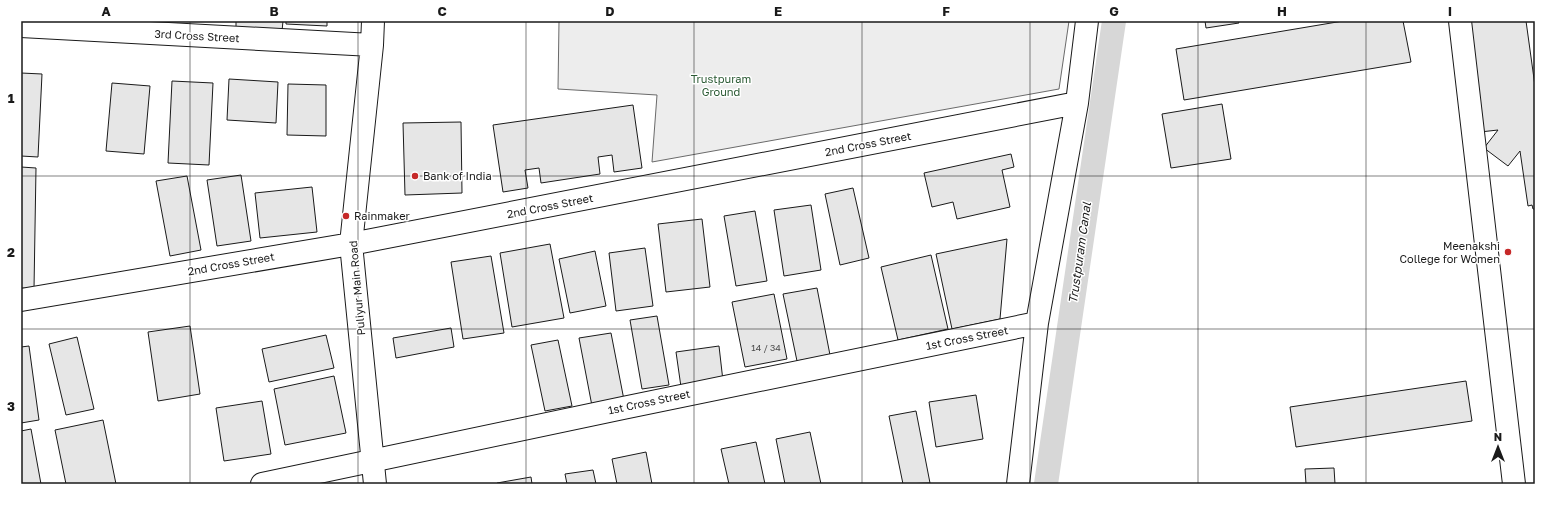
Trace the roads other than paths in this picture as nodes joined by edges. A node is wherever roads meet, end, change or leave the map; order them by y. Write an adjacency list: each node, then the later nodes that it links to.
1 (373, 21): 5 (street, Puliyur Main Road)
2 (1087, 21): 6 (street)
3 (1460, 21): 14 (street)
4 (21, 26): 5 (street, 3rd Cross Street)
5 (372, 45): 7 (street, Puliyur Main Road)
6 (1077, 103): 7 (street, 2nd Cross Street); 9 (street)
7 (351, 244): 8 (street, 2nd Cross Street); 10 (street, Puliyur Main Road)
8 (21, 300)
9 (1037, 323): 10 (street, 1st Cross Street); 13 (street)
10 (373, 460): 11 (street, 1st Cross Street); 12 (street, Puliyur Main Road)
11 (262, 484)
12 (375, 484)
13 (1018, 484)
14 (1514, 484)

